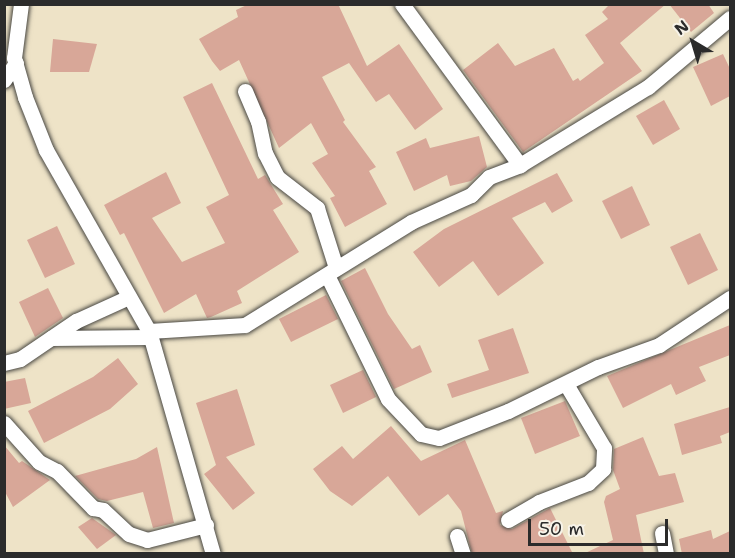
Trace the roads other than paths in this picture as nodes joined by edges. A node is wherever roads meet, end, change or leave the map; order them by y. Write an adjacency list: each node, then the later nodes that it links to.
1 (21, 4): 4 (street)
2 (402, 4): 7 (street)
3 (730, 18): 7 (street)
4 (16, 63): 5 (street); 9 (street)
5 (4, 80)
6 (245, 91): 8 (street)
7 (520, 165): 8 (street)
8 (332, 271): 11 (street); 14 (street)
9 (129, 297): 11 (street); 12 (street)
10 (730, 298): 14 (street)
11 (149, 334): 12 (street); 17 (street)
12 (48, 338): 13 (street)
13 (4, 363)
14 (566, 384): 16 (street)
15 (4, 423): 17 (street)
16 (508, 520)
17 (206, 525): 20 (street)
18 (662, 533): 22 (street)
19 (457, 536): 21 (street)
20 (213, 554)
21 (463, 554)
22 (666, 554)

